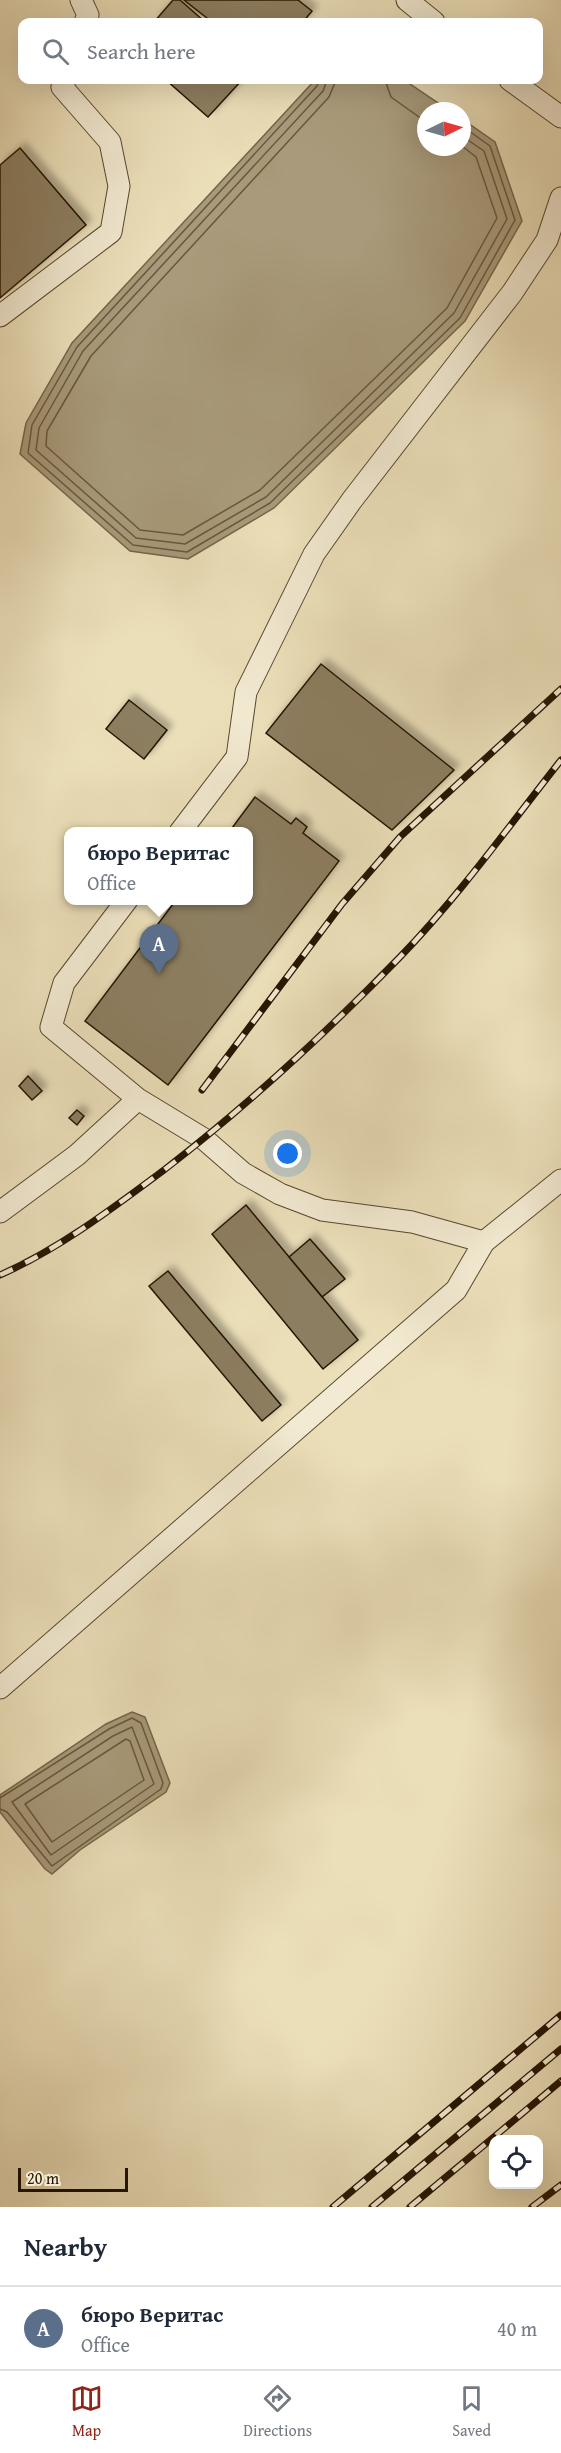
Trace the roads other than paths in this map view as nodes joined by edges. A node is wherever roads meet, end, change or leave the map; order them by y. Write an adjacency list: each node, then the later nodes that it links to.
1 (81, 0): 3 (lane)
2 (407, 0): 4 (lane)
3 (86, 18)
4 (429, 18)
5 (63, 84): 9 (lane)
6 (516, 84): 7 (lane)
7 (561, 117)
8 (561, 198): 10 (lane)
9 (0, 316)
10 (183, 827)
11 (123, 905): 12 (lane)
12 (138, 1100): 14 (lane); 15 (lane)
13 (561, 1180): 15 (lane)
14 (0, 1212)
15 (484, 1242): 16 (lane)
16 (0, 1688)

